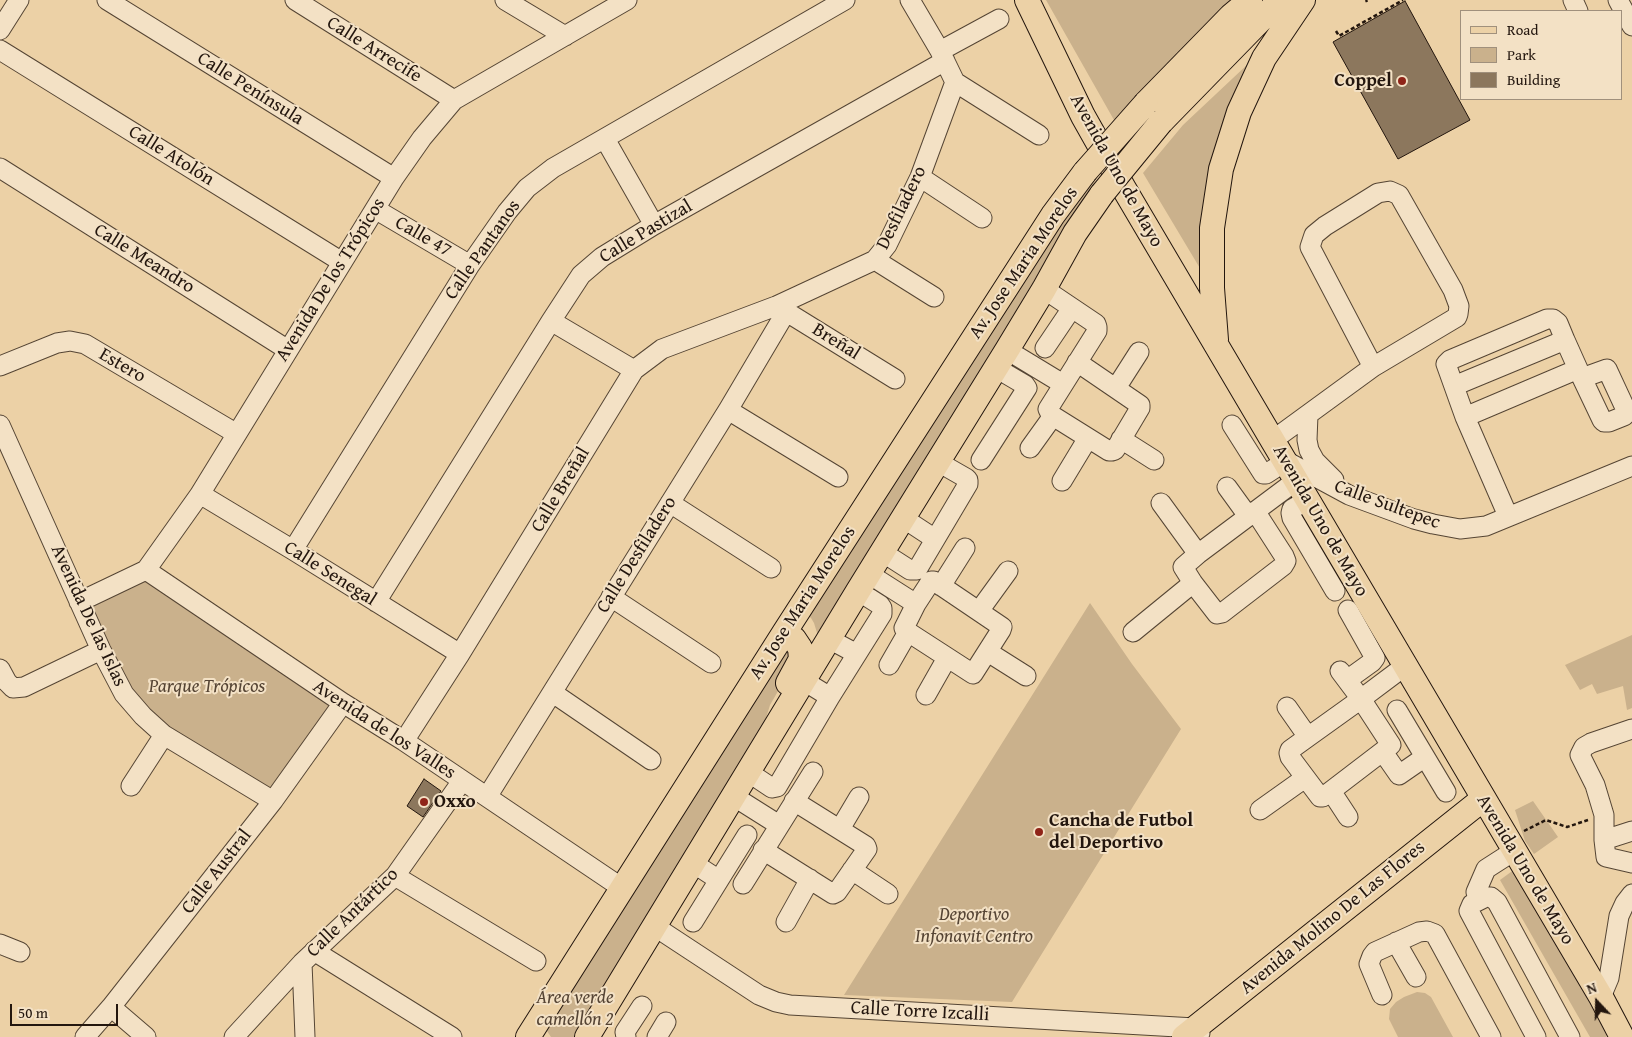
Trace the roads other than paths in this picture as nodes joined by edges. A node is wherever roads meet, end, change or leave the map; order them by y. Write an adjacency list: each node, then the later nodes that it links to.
1 (19, 0): 14 (street)
2 (107, 0): 25 (street, Calle Península)
3 (294, 0): 20 (street, Calle Arrecife)
4 (505, 0): 16 (street)
5 (627, 0): 16 (street, Avenida De los Trópicos)
6 (845, 0): 22 (street, Calle Pantanos)
7 (910, 0): 18 (street)
8 (1027, 0): 38 (main road, Avenida Uno de Mayo)
9 (1250, 0): 97 (main road, Av. Jose Maria Morelos, bridge)
10 (1280, 0): 32 (main road, Av. Jose Maria Morelos, bridge)
11 (1303, 0): 38 (main road)
12 (1618, 0): 15 (street)
13 (999, 19): 18 (street, Calle Pastizal)
14 (2, 22)
15 (1632, 26)
16 (564, 36): 20 (street, Avenida De los Trópicos)
17 (0, 50): 30 (street, Calle Atolón)
18 (942, 56): 19 (street); 28 (street, Calle Pastizal)
19 (955, 82): 21 (street); 24 (street, Desfiladero)
20 (454, 100): 25 (street, Avenida De los Trópicos)
21 (1039, 135)
22 (605, 138): 28 (street); 31 (street, Calle Pantanos)
23 (0, 168): 40 (street, Calle Meandro)
24 (920, 177): 27 (street); 29 (street, Desfiladero)
25 (394, 178): 26 (street, Avenida De los Trópicos)
26 (375, 210): 30 (street, Avenida De los Trópicos); 31 (street, Calle 47)
27 (982, 218)
28 (654, 226): 36 (street, Calle Pastizal)
29 (875, 260): 33 (street); 35 (street, Desfiladero)
30 (342, 262): 40 (street, Avenida De los Trópicos)
31 (470, 265): 79 (street, Calle Pantanos)
32 (1044, 289): 34 (street); 42 (main road, Av. Jose Maria Morelos)
33 (934, 297)
34 (1072, 308): 39 (street); 43 (street)
35 (781, 309): 46 (street, Calle Breñal); 47 (street, Breñal); 51 (street, Calle Desfiladero)
36 (551, 321): 46 (street); 91 (street, Calle Pastizal)
37 (1565, 340): 49 (street); 49 (street); 54 (street)
38 (1216, 346): 60 (main road, Avenida Uno de Mayo)
39 (1046, 348)
40 (288, 350): 57 (street, Avenida De los Trópicos)
41 (1139, 352): 50 (street)
42 (1002, 359): 48 (street); 62 (street); 64 (main road, Av. Jose Maria Morelos)
43 (1078, 362): 48 (street); 50 (street)
44 (0, 366): 57 (street, Estero)
45 (1373, 367): 45 (street); 52 (street)
46 (634, 370): 101 (street, Calle Breñal)
47 (895, 379)
48 (1063, 384): 53 (street)
49 (1454, 386): 54 (street)
50 (1116, 388): 59 (street)
51 (728, 410): 66 (street); 72 (street, Calle Desfiladero)
52 (1308, 415): 60 (street); 71 (street)
53 (1054, 416): 58 (street); 61 (street)
54 (1465, 417): 75 (street)
55 (0, 425): 90 (street, Avenida De las Islas)
56 (1232, 425): 67 (street)
57 (237, 434): 70 (street, Avenida De los Trópicos)
58 (1088, 438): 59 (street); 68 (street)
59 (1121, 439): 63 (street)
60 (1273, 440): 67 (main road, Avenida Uno de Mayo)
61 (1030, 448)
62 (981, 460)
63 (1154, 460)
64 (938, 462): 76 (main road, Av. Jose Maria Morelos); 77 (street)
65 (1632, 466): 75 (street, Calle Sultepec)
66 (838, 477)
67 (1297, 480): 71 (street, Calle Sultepec); 74 (street); 88 (street); 106 (main road, Avenida Uno de Mayo)
68 (1062, 481)
69 (1227, 487): 74 (street)
70 (200, 494): 79 (street, Calle Senegal); 83 (street, Avenida De los Trópicos)
71 (1349, 495): 75 (street, Calle Sultepec)
72 (670, 503): 82 (street); 89 (street, Calle Desfiladero)
73 (1161, 503): 81 (street)
74 (1252, 514): 81 (street); 86 (street)
75 (1508, 516)
76 (903, 518): 77 (street); 80 (main road, Av. Jose Maria Morelos)
77 (935, 538): 80 (street)
78 (964, 548): 87 (street)
79 (293, 550): 91 (street, Calle Senegal)
80 (882, 552): 85 (main road, Av. Jose Maria Morelos)
81 (1198, 554): 86 (street)
82 (771, 568)
83 (146, 570): 90 (street, Avenida De los Trópicos); 114 (street, Avenida de los Valles)
84 (1008, 571): 94 (street)
85 (864, 582): 92 (street); 98 (main road, Av. Jose Maria Morelos); 102 (street)
86 (1193, 583): 96 (street)
87 (941, 586): 92 (street); 94 (street)
88 (1335, 591)
89 (611, 597): 104 (street); 110 (street, Calle Desfiladero)
90 (79, 602): 99 (street, Avenida De las Islas)
91 (376, 602): 101 (street, Calle Senegal)
92 (916, 604): 95 (street)
93 (1348, 610): 113 (street)
94 (979, 611): 100 (street)
95 (908, 632): 103 (street); 105 (street)
96 (1133, 632)
97 (784, 633): 121 (main road); 154 (main road, Av. Jose Maria Morelos)
98 (829, 639): 102 (street); 109 (main road, Av. Jose Maria Morelos)
99 (101, 650): 107 (street); 118 (street, Avenida De las Islas)
100 (988, 652): 103 (street); 108 (street)
101 (460, 654): 120 (street, Calle Breñal)
102 (857, 654): 112 (street)
103 (947, 658): 111 (street)
104 (711, 663)
105 (889, 665)
106 (1405, 666): 113 (street); 135 (main road, Avenida Uno de Mayo)
107 (0, 669)
108 (1026, 676)
109 (804, 680): 112 (street); 121 (main road, Av. Jose Maria Morelos)
110 (553, 693): 124 (street); 133 (street, Calle Desfiladero)
111 (926, 695)
112 (830, 698): 125 (street)
113 (1361, 699): 119 (street); 122 (street)
114 (343, 703): 120 (street, Avenida de los Valles); 136 (street, Calle Austral)
115 (1287, 707): 119 (street)
116 (1397, 710): 123 (street)
117 (1632, 729): 144 (street)
118 (164, 735): 129 (street); 136 (street, Avenida De las Islas)
119 (1308, 737): 127 (street)
120 (404, 741): 128 (street, Avenida de los Valles)
121 (765, 745): 125 (main road, Av. Jose Maria Morelos)
122 (1383, 752): 123 (street); 130 (street)
123 (1425, 757): 131 (street)
124 (652, 760)
125 (748, 772): 132 (main road, Av. Jose Maria Morelos)
126 (812, 772): 137 (street)
127 (1305, 778): 130 (street); 138 (street)
128 (462, 781): 133 (street, Avenida de los Valles); 150 (street, Calle Antártico)
129 (131, 786)
130 (1330, 791): 139 (street)
131 (1446, 792)
132 (733, 796): 140 (street); 147 (main road, Av. Jose Maria Morelos)
133 (487, 798): 154 (street, Avenida de los Valles)
134 (859, 798): 141 (street)
135 (1483, 799): 145 (main road, Avenida Uno de Mayo); 173 (main road, Avenida Molino De Las Flores)
136 (273, 801): 170 (street, Calle Austral)
137 (794, 801): 140 (street); 141 (street)
138 (1260, 810)
139 (1348, 817)
140 (779, 825): 146 (street)
141 (840, 829): 149 (street)
142 (1632, 831): 144 (street)
143 (747, 835): 152 (street)
144 (1604, 840): 148 (street)
145 (1511, 846): 157 (street); 168 (main road, Avenida Uno de Mayo)
146 (763, 850): 151 (street); 153 (street)
147 (693, 863): 152 (street); 160 (main road, Av. Jose Maria Morelos)
148 (1632, 863)
149 (852, 870): 151 (street); 155 (street)
150 (395, 876): 164 (street, Calle Antártico); 165 (street)
151 (810, 879): 159 (street)
152 (719, 880): 158 (street)
153 (743, 884)
154 (622, 888): 171 (main road, Av. Jose Maria Morelos)
155 (888, 894)
156 (1632, 894): 168 (street)
157 (1478, 900): 185 (street); 186 (street)
158 (693, 922)
159 (786, 922)
160 (654, 926): 172 (street, Calle Torre Izcalli); 174 (main road, Av. Jose Maria Morelos)
161 (1396, 942): 166 (street); 167 (street); 184 (street)
162 (0, 944): 163 (street)
163 (20, 952)
164 (308, 957): 177 (street, Calle Antártico); 178 (street); 179 (street)
165 (536, 961)
166 (1416, 977)
167 (1382, 995)
168 (1601, 997): 187 (main road, Avenida Uno de Mayo)
169 (642, 1006): 182 (street)
170 (111, 1007): 175 (street, Calle Austral); 176 (street)
171 (545, 1009): 180 (main road, Av. Jose Maria Morelos); 181 (main road)
172 (1110, 1023): 173 (street, Calle Torre Izcalli); 183 (street)
173 (1194, 1034)
174 (589, 1036)
175 (86, 1037)
176 (146, 1037)
177 (234, 1037)
178 (304, 1037)
179 (452, 1037)
180 (528, 1037)
181 (550, 1037)
182 (626, 1037)
183 (1124, 1037)
184 (1491, 1037)
185 (1536, 1037)
186 (1570, 1037)
187 (1622, 1037)

